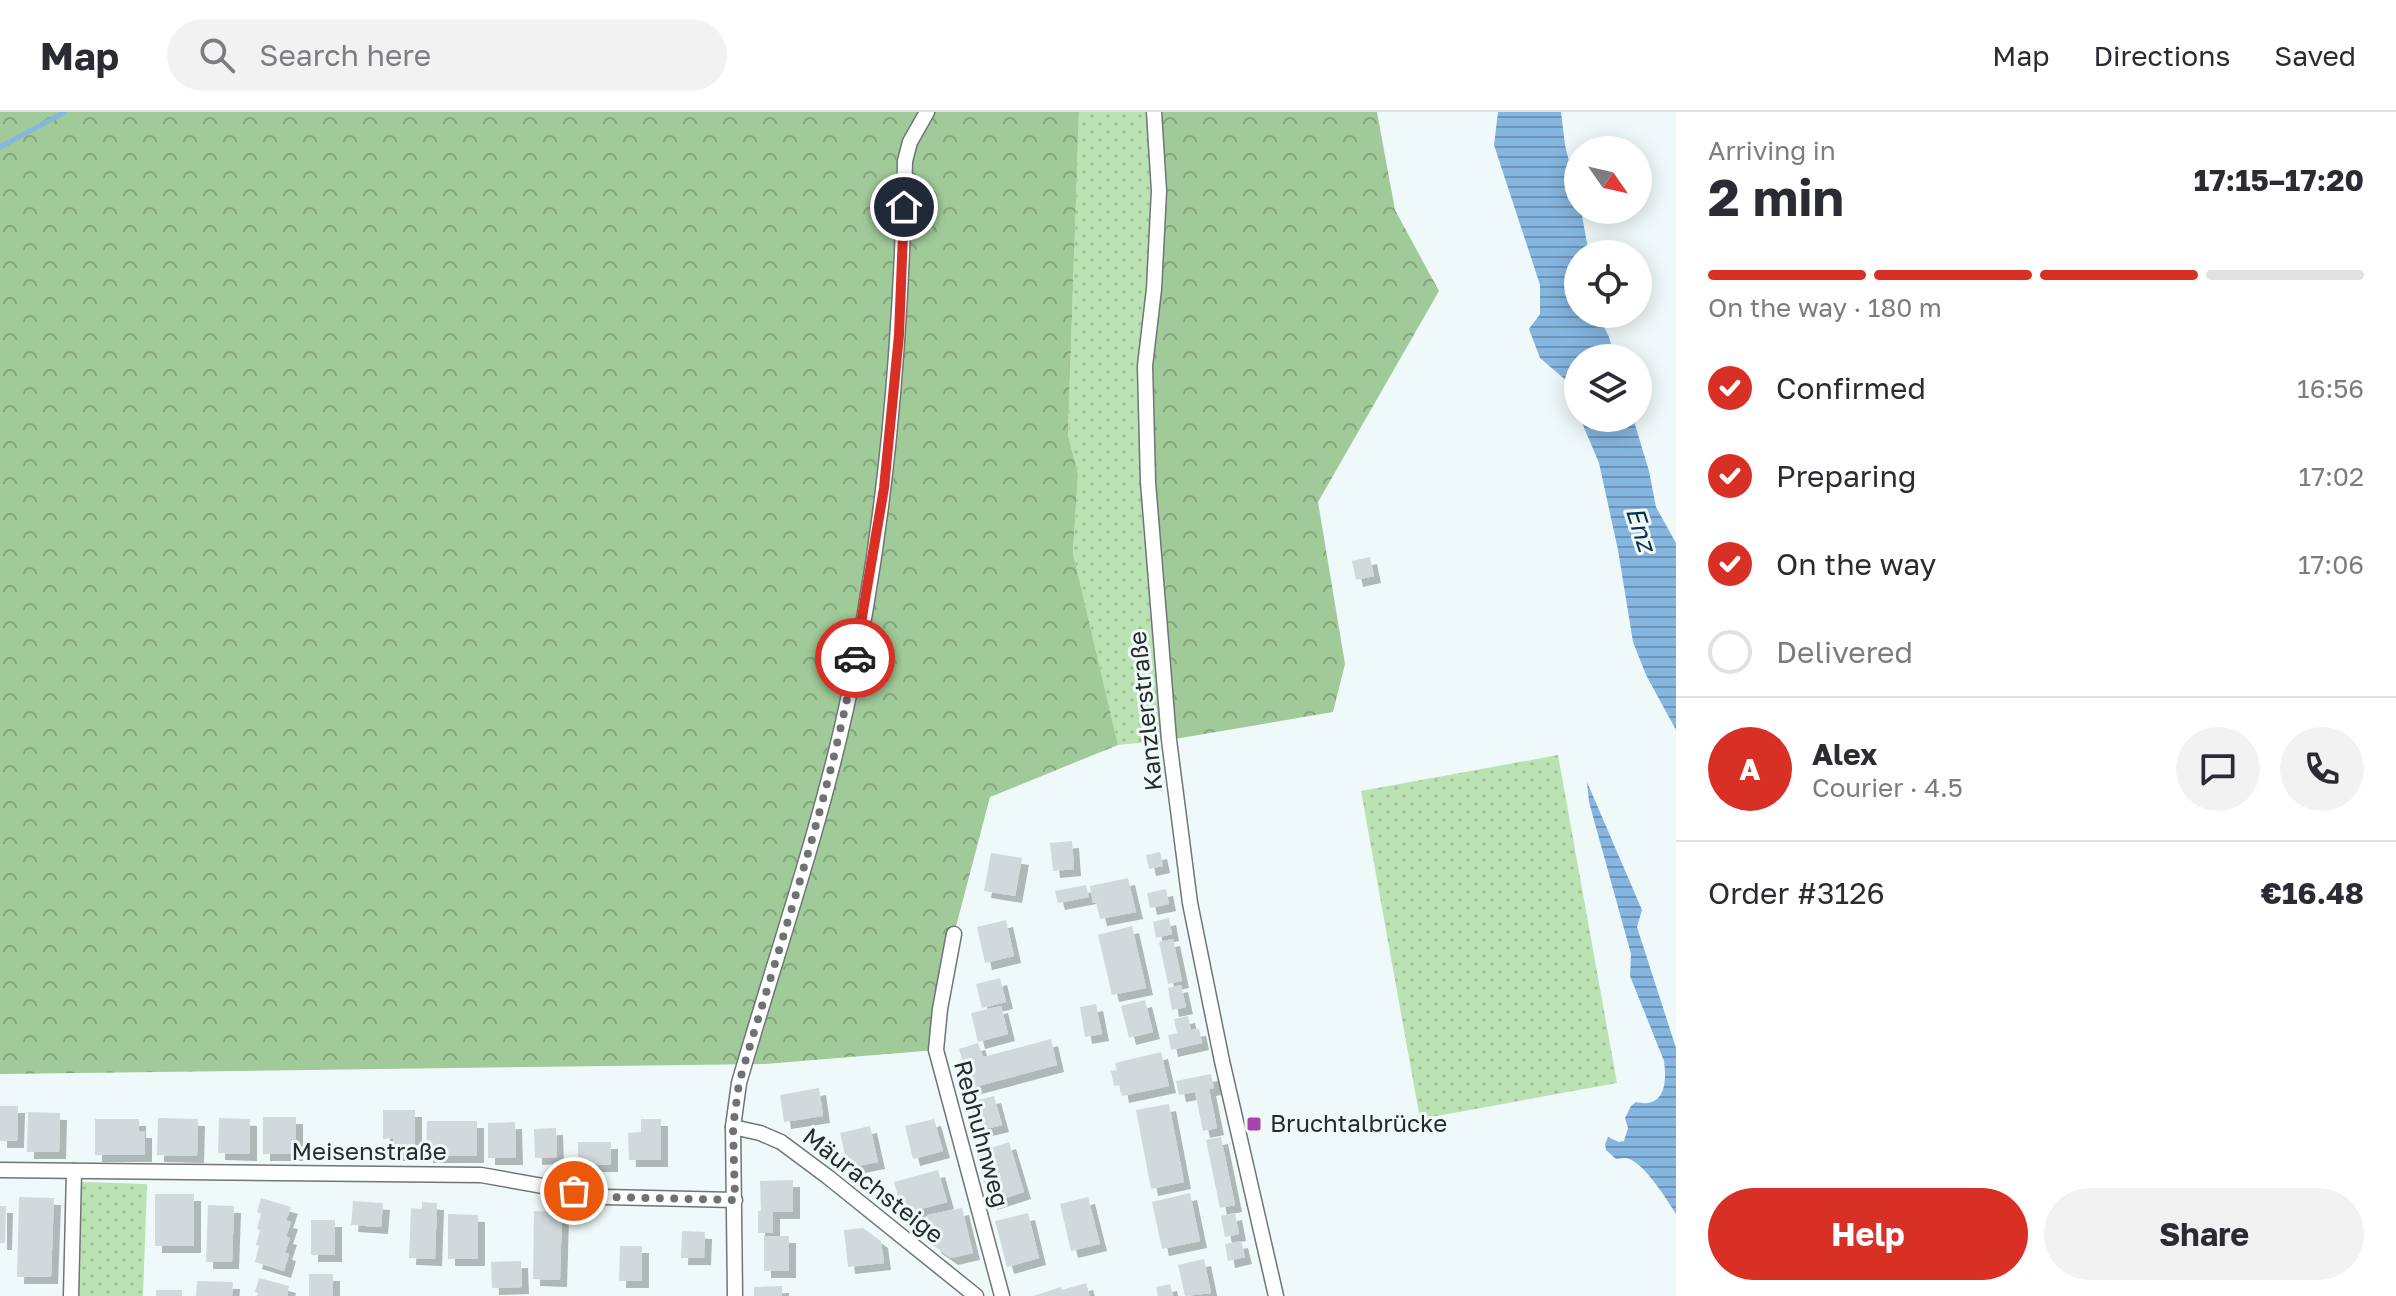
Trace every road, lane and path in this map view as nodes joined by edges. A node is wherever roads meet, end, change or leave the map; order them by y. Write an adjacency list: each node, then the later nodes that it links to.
1 (927, 112): 4 (street)
2 (1154, 112): 12 (street, Kanzlerstraße)
3 (954, 934): 11 (street, Rebhuhnweg)
4 (733, 1127): 7 (street); 10 (street, Mäurachsteige)
5 (0, 1170): 6 (street, Meisenstraße)
6 (74, 1171): 7 (street, Meisenstraße); 8 (street)
7 (735, 1200): 9 (street)
8 (71, 1296)
9 (735, 1296)
10 (976, 1296)
11 (1002, 1296)
12 (1276, 1296)

